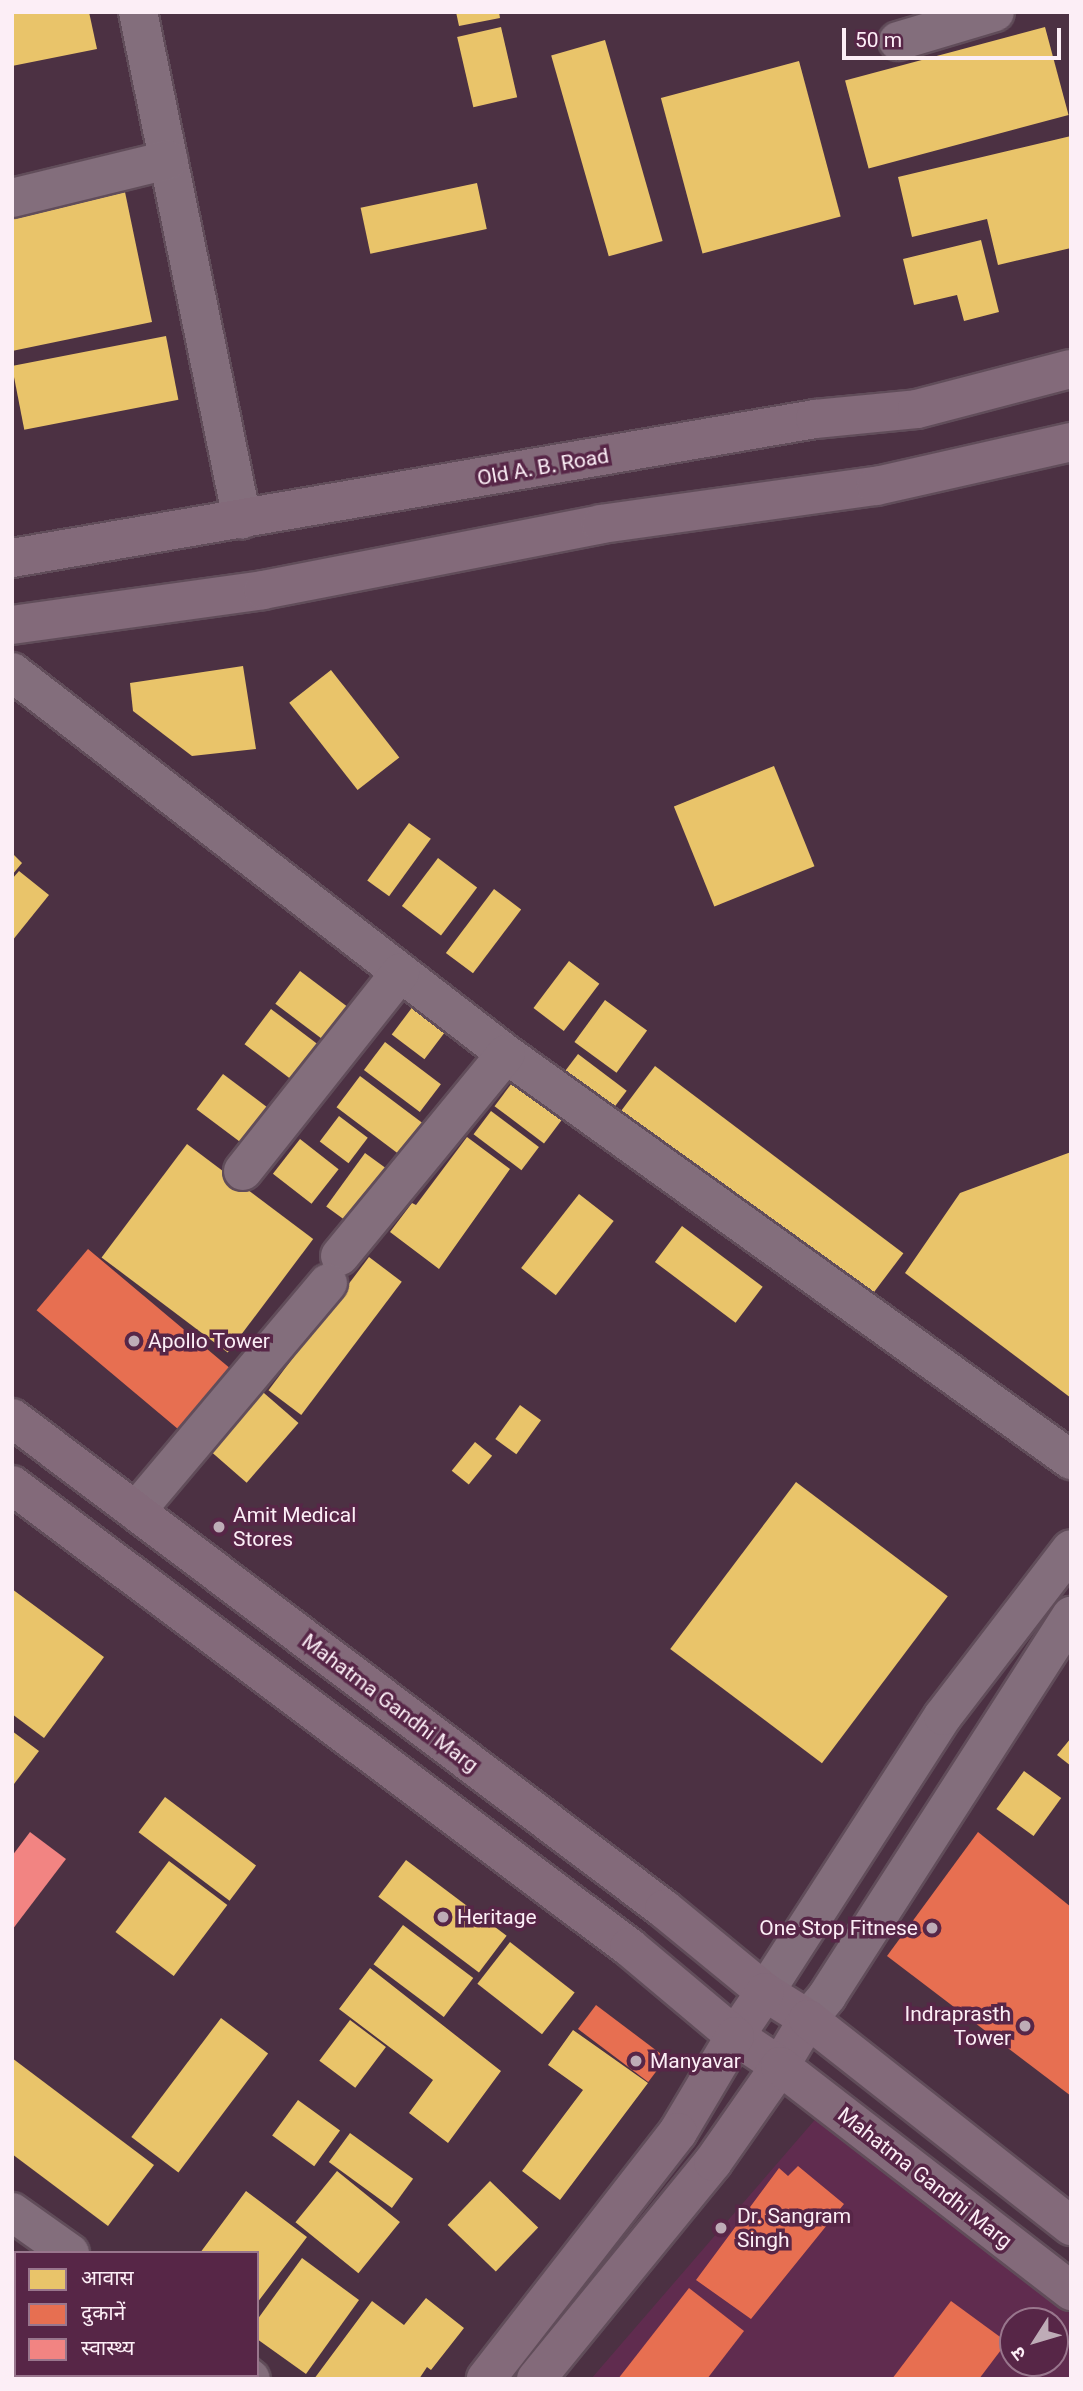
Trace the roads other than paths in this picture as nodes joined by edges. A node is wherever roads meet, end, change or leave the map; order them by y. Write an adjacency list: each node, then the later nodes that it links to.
1 (138, 12): 4 (street)
2 (995, 12): 3 (street)
3 (898, 41)
4 (168, 160): 5 (street); 8 (street)
5 (12, 198)
6 (1071, 369): 8 (main road, Old A. B. Road)
7 (1071, 442): 10 (main road)
8 (242, 519): 9 (main road, Old A. B. Road)
9 (12, 558)
10 (12, 625)
11 (12, 672): 12 (street)
12 (400, 973): 13 (street); 14 (street)
13 (506, 1054): 16 (street); 18 (street)
14 (243, 1171)
15 (12, 1418): 18 (main road, Mahatma Gandhi Marg)
16 (1071, 1460)
17 (12, 1485): 23 (main road)
18 (136, 1511): 21 (main road, Mahatma Gandhi Marg)
19 (1071, 1549): 21 (street)
20 (1071, 1616): 22 (street)
21 (765, 1992): 22 (main road, Mahatma Gandhi Marg); 23 (main road)
22 (808, 2019): 24 (main road); 25 (main road)
23 (735, 2036): 24 (main road, Mahatma Gandhi Marg); 29 (main road)
24 (780, 2066): 28 (main road, Mahatma Gandhi Marg); 30 (main road)
25 (1068, 2218)
26 (15, 2220): 27 (street)
27 (67, 2251)
28 (1071, 2291)
29 (486, 2379)
30 (536, 2379)

